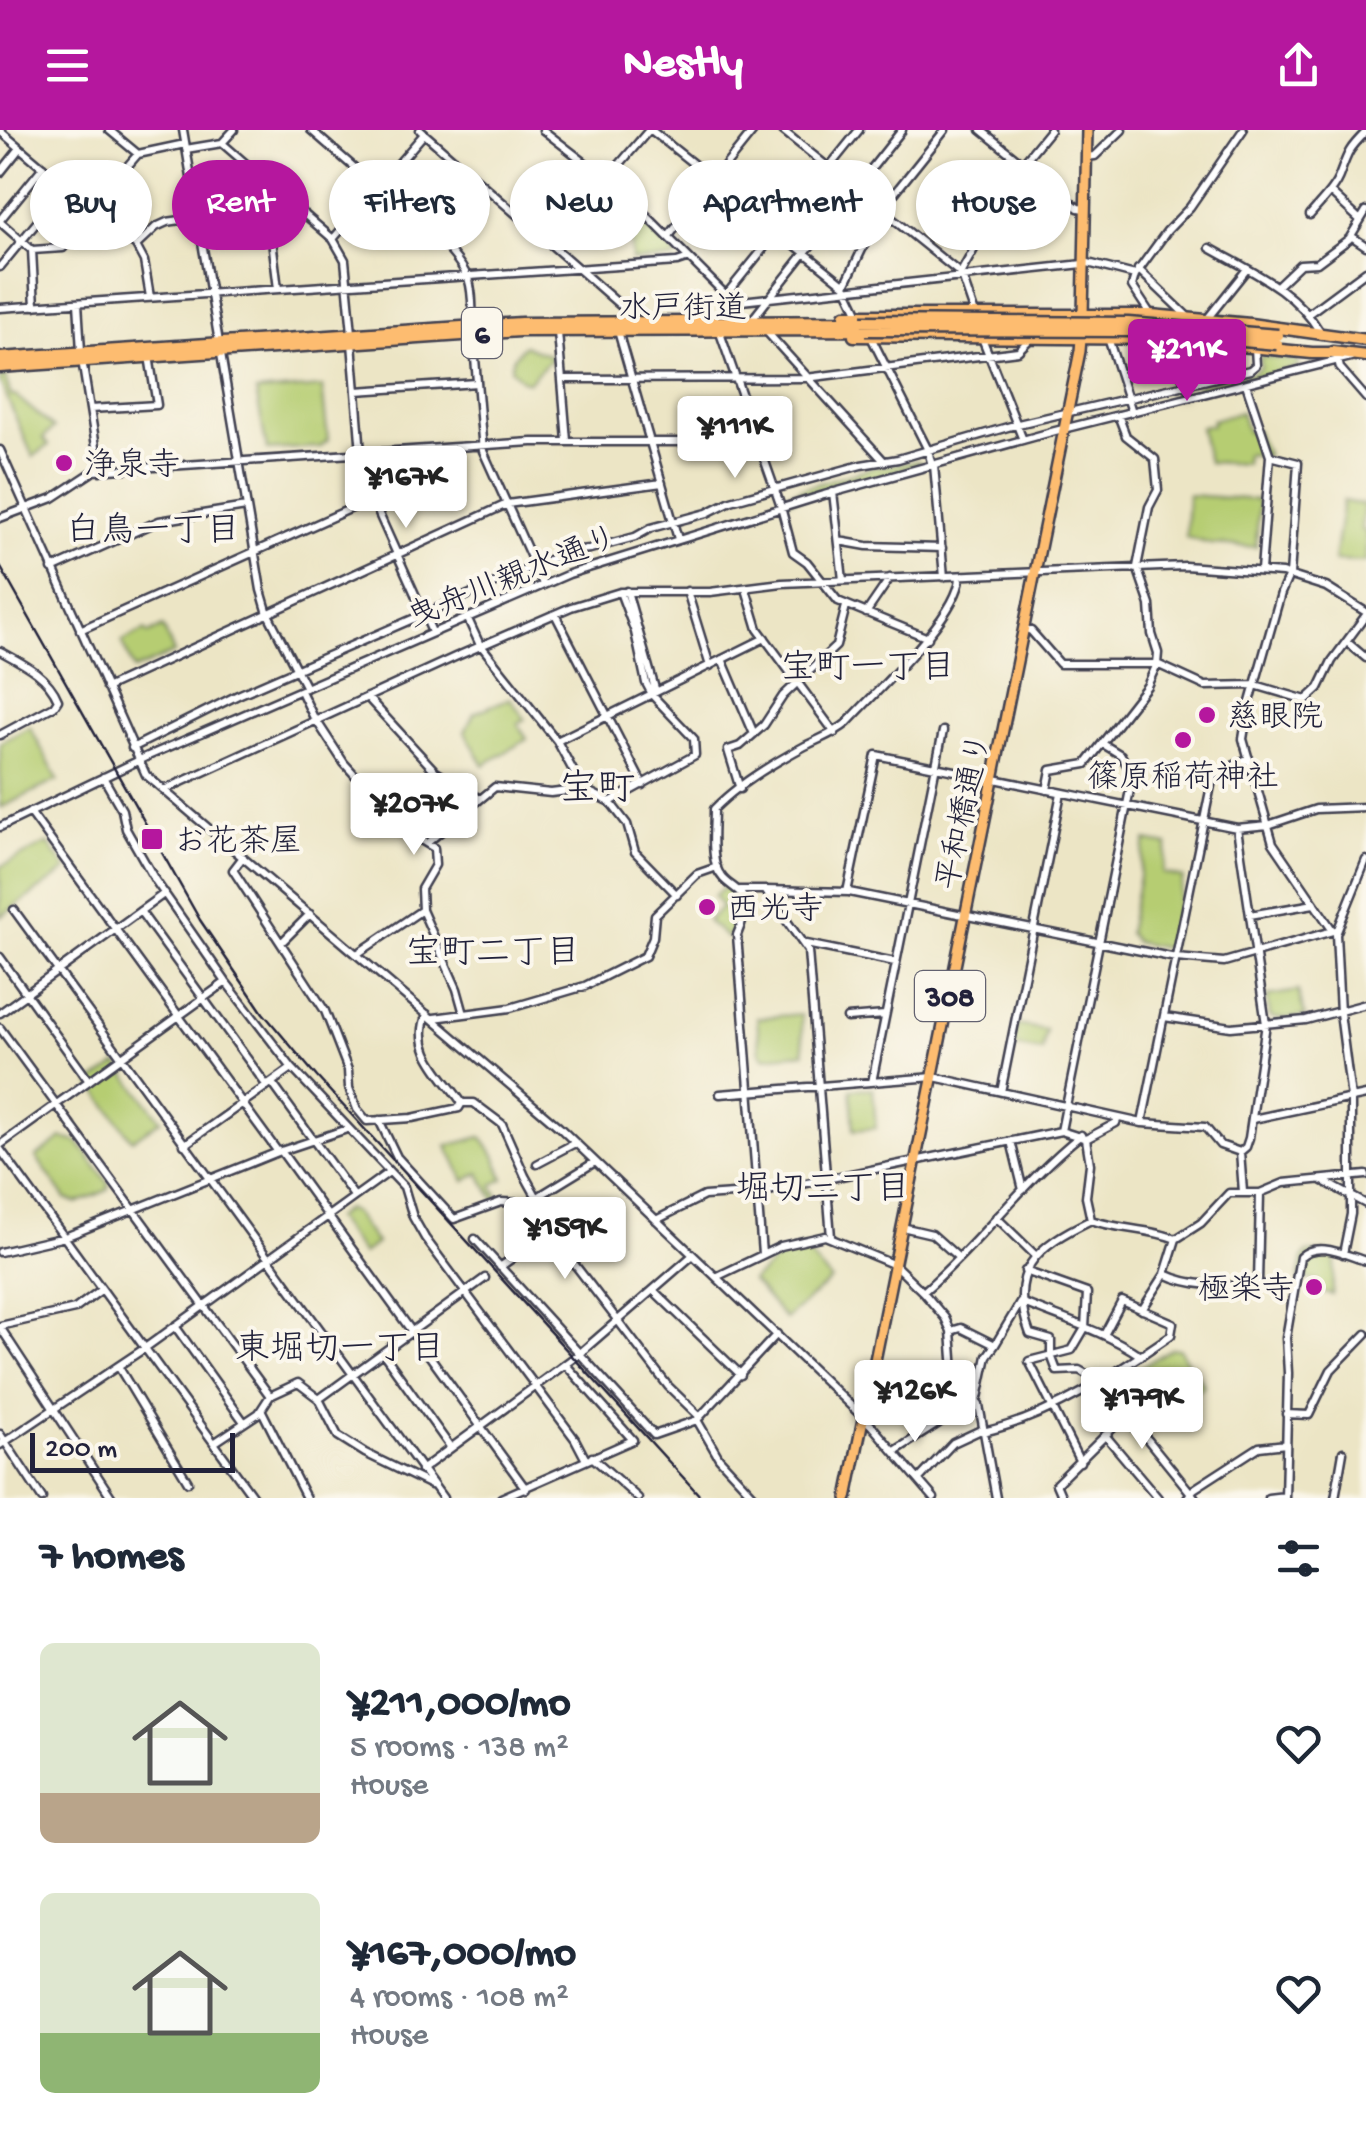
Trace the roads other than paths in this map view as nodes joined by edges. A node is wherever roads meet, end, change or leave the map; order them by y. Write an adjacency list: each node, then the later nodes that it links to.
1 (109, 130): 23 (street)
2 (183, 130): 21 (street)
3 (234, 130): 20 (street)
4 (311, 130): 28 (street)
5 (543, 130): 30 (street)
6 (650, 130): 31 (street); 32 (street)
7 (754, 130): 33 (street)
8 (782, 130): 34 (street)
9 (859, 130): 35 (street)
10 (902, 130): 36 (street)
11 (945, 130): 41 (street)
12 (982, 130): 37 (street)
13 (1087, 130): 24 (main road, 平和橋通り / 308)
14 (1122, 130): 24 (street)
15 (1243, 130): 79 (street)
16 (0, 131): 22 (street)
17 (422, 132): 29 (street); 44 (street)
18 (1045, 132): 38 (street)
19 (1366, 132): 42 (street)
20 (222, 143): 21 (street); 53 (street)
21 (186, 146): 23 (street); 27 (street)
22 (20, 148): 25 (street); 39 (street)
23 (138, 154): 26 (street)
24 (1086, 157): 45 (main road, 平和橋通り / 308)
25 (34, 160)
26 (133, 160)
27 (188, 160)
28 (346, 160)
29 (400, 160)
30 (582, 160)
31 (625, 160)
32 (688, 160)
33 (730, 160)
34 (819, 160)
35 (835, 160)
36 (878, 160)
37 (1019, 160)
38 (1025, 160)
39 (0, 173)
40 (30, 184): 50 (street)
41 (896, 191)
42 (1330, 192): 47 (street); 49 (street)
43 (1071, 202): 45 (street)
44 (510, 208)
45 (1085, 208): 74 (main road, 平和橋通り / 308)
46 (1366, 211): 49 (street)
47 (1310, 215)
48 (648, 218): 55 (street)
49 (1359, 219): 54 (street)
50 (0, 221): 56 (street)
51 (896, 222): 80 (street)
52 (30, 230): 56 (street)
53 (329, 236)
54 (1352, 236): 57 (street); 83 (street)
55 (668, 237)
56 (22, 240): 58 (street); 75 (street)
57 (1366, 246)
58 (30, 248)
59 (1210, 248): 77 (street)
60 (32, 250): 91 (street)
61 (138, 250): 87 (street)
62 (203, 250): 86 (street)
63 (274, 250): 85 (street)
64 (342, 250): 82 (street)
65 (449, 250): 81 (street)
66 (559, 250): 76 (street)
67 (681, 250): 73 (street)
68 (764, 250): 89 (street)
69 (802, 250): 72 (street)
70 (862, 250): 84 (street)
71 (975, 250): 80 (street)
72 (804, 252): 84 (street); 88 (street)
73 (689, 258): 76 (street); 89 (street)
74 (1084, 263): 79 (street); 80 (street); 95 (main road, 平和橋通り / 308)
75 (0, 267)
76 (581, 269): 81 (street); 101 (street)
77 (1247, 270): 83 (street); 98 (street)
78 (1366, 271): 94 (street)
79 (1136, 272): 96 (street); 97 (street)
80 (961, 275): 84 (street); 93 (street)
81 (470, 276): 82 (street); 103 (street)
82 (350, 284): 85 (street); 110 (street)
83 (1278, 284): 94 (street)
84 (845, 287): 88 (street); 102 (street)
85 (278, 289): 86 (street)
86 (210, 294): 87 (street); 116 (street)
87 (150, 298): 90 (street)
88 (767, 298): 89 (street); 99 (street)
89 (729, 299): 99 (street)
90 (78, 303): 91 (street); 119 (street)
91 (35, 306): 92 (street)
92 (0, 308)
93 (974, 314): 95 (highway); 102 (highway)
94 (1307, 314): 107 (street)
95 (1084, 315): 96 (highway); 111 (main road, 平和橋通り / 308)
96 (1151, 315): 97 (highway)
97 (1188, 317): 98 (highway)
98 (1206, 319): 107 (highway)
99 (747, 321): 100 (highway, 水戸街道 / 6); 101 (highway, 水戸街道 / 6)
100 (795, 325): 102 (highway, 水戸街道 / 6); 102 (highway); 105 (highway, 水戸街道 / 6)
101 (628, 326): 103 (highway, 水戸街道 / 6); 104 (highway, 水戸街道 / 6); 106 (highway, 水戸街道 / 6); 128 (street)
102 (864, 326): 108 (highway); 114 (highway, 水戸街道 / 6, bridge); 125 (street)
103 (473, 329): 106 (highway, 水戸街道 / 6); 110 (highway, 水戸街道 / 6); 130 (street)
104 (719, 330): 105 (highway, 水戸街道 / 6); 129 (street)
105 (765, 330): 126 (street)
106 (558, 331): 127 (street)
107 (1320, 333): 115 (highway)
108 (982, 337): 109 (highway); 118 (street)
109 (1032, 337): 111 (highway); 118 (street)
110 (352, 338): 116 (highway, 水戸街道 / 6); 133 (street)
111 (1082, 338): 112 (highway); 139 (main road, 平和橋通り / 308)
112 (1108, 338): 113 (highway); 136 (street)
113 (1168, 339): 117 (highway); 132 (street)
114 (1278, 339): 115 (highway, 水戸街道 / 6); 121 (highway, 水戸街道 / 6)
115 (1366, 341)
116 (220, 346): 119 (highway, 水戸街道 / 6); 120 (highway, 水戸街道 / 6); 153 (street)
117 (1255, 348): 121 (highway); 132 (street)
118 (988, 355): 125 (street); 141 (street)
119 (82, 356): 120 (highway, 水戸街道 / 6); 123 (highway, 水戸街道 / 6); 124 (highway, 水戸街道 / 6); 137 (street)
120 (150, 356): 137 (street)
121 (1338, 356): 122 (highway, 水戸街道 / 6); 131 (street, 曳舟川親水通り); 135 (street)
122 (1362, 356)
123 (0, 358)
124 (0, 367)
125 (886, 368): 126 (street); 149 (street)
126 (806, 378): 129 (street); 152 (street)
127 (562, 379): 128 (street); 144 (street)
128 (632, 380): 129 (street); 145 (street)
129 (737, 380): 146 (street)
130 (476, 383): 133 (street); 147 (street)
131 (1246, 384): 134 (street, 曳舟川親水通り); 151 (street)
132 (1186, 385): 134 (street); 136 (street)
133 (356, 391): 150 (street)
134 (1190, 397): 138 (street, 曳舟川親水通り)
135 (1366, 398)
136 (1128, 400): 138 (street); 139 (street)
137 (90, 410): 155 (street)
138 (1132, 412): 140 (street, 曳舟川親水通り)
139 (1068, 414): 141 (street); 142 (main road, 平和橋通り / 308)
140 (1118, 415): 142 (street, 曳舟川親水通り); 172 (street)
141 (1018, 424): 143 (street); 149 (street)
142 (1064, 430): 143 (street, 曳舟川親水通り); 175 (main road, 平和橋通り / 308)
143 (1023, 440): 154 (street, 曳舟川親水通り)
144 (567, 441): 145 (street); 147 (street)
145 (650, 442): 146 (street); 156 (street)
146 (758, 442): 157 (street)
147 (481, 444): 150 (street); 160 (street)
148 (0, 450): 163 (street)
149 (928, 450): 152 (street); 154 (street)
150 (361, 454): 153 (street); 159 (street)
151 (1270, 456): 174 (street); 176 (street)
152 (884, 461): 157 (street)
153 (239, 462): 155 (street); 161 (street)
154 (933, 466): 158 (street, 曳舟川親水通り); 168 (street)
155 (100, 471): 163 (street)
156 (662, 483): 160 (street); 165 (street)
157 (774, 490): 162 (street); 165 (street)
158 (833, 492): 162 (street, 曳舟川親水通り); 167 (street)
159 (372, 498): 169 (street); 170 (street)
160 (507, 504): 170 (street); 171 (street)
161 (246, 506): 169 (street); 173 (street)
162 (782, 507): 166 (street, 曳舟川親水通り); 181 (street)
163 (26, 509): 164 (street); 173 (street)
164 (0, 518)
165 (672, 524): 166 (street); 171 (street)
166 (678, 539): 182 (street, 曳舟川親水通り)
167 (839, 541): 168 (street); 180 (street)
168 (942, 548): 177 (street)
169 (254, 552): 189 (street); 194 (street)
170 (397, 555): 189 (street); 191 (street)
171 (536, 567): 182 (street); 191 (street)
172 (1137, 567): 174 (street); 175 (street); 203 (street)
173 (52, 569): 194 (street)
174 (1261, 570): 176 (street)
175 (1034, 574): 178 (street); 193 (main road, 平和橋通り / 308)
176 (1290, 575): 187 (street); 207 (street)
177 (944, 577): 178 (street); 179 (street)
178 (960, 577): 197 (street)
179 (890, 578): 180 (street); 188 (street)
180 (843, 580): 181 (street)
181 (822, 581): 183 (street); 186 (street)
182 (543, 584): 192 (street, 曳舟川親水通り)
183 (746, 588): 184 (street); 196 (street)
184 (687, 591): 185 (street); 204 (street)
185 (624, 592): 190 (street); 210 (street)
186 (846, 606): 188 (street); 206 (street)
187 (1365, 610): 198 (street)
188 (866, 613): 197 (street)
189 (268, 614): 205 (street); 208 (street)
190 (555, 614): 199 (street); 212 (street)
191 (425, 615): 195 (street); 205 (street)
192 (467, 616): 195 (street, 曳舟川親水通り); 199 (street)
193 (1024, 628): 203 (street); 225 (main road, 平和橋通り / 308)
194 (80, 630): 208 (street)
195 (432, 632): 209 (street, 曳舟川親水通り)
196 (765, 638): 202 (street); 206 (street)
197 (928, 638): 215 (street)
198 (1347, 642): 201 (street); 207 (street)
199 (482, 646): 211 (street); 218 (street)
200 (0, 651): 217 (street)
201 (1366, 658)
202 (722, 660): 204 (street); 216 (street)
203 (1156, 664): 207 (street); 219 (street)
204 (710, 666): 210 (street)
205 (297, 669): 209 (street); 220 (street)
206 (798, 682): 215 (street); 216 (street)
207 (1255, 684): 221 (street)
208 (106, 688): 220 (street)
209 (303, 689): 213 (street); 222 (street, 曳舟川親水通り)
210 (654, 693): 212 (street); 226 (street)
211 (367, 697): 213 (street); 232 (street)
212 (608, 716): 218 (street); 226 (street)
213 (316, 720): 229 (street); 241 (street)
214 (943, 731): 223 (street)
215 (835, 733): 228 (street)
216 (754, 734): 228 (street)
217 (0, 735)
218 (557, 740): 227 (street)
219 (1102, 744): 230 (street); 234 (street)
220 (132, 748): 222 (street)
221 (1249, 758): 237 (street); 238 (street)
222 (137, 760): 224 (street, 曳舟川親水通り); 229 (street)
223 (935, 768): 225 (street); 247 (street); 250 (street)
224 (104, 777): 236 (street, 曳舟川親水通り); 248 (street)
225 (994, 780): 230 (street); 257 (main road, 平和橋通り / 308)
226 (643, 785): 233 (street)
227 (584, 789): 232 (street); 233 (street)
228 (740, 789): 244 (street)
229 (164, 790): 242 (street)
230 (1047, 790): 231 (street)
231 (1061, 793): 234 (street); 258 (street)
232 (480, 798): 241 (street)
233 (610, 802): 249 (street)
234 (1128, 807): 237 (street); 262 (street)
235 (1366, 808): 238 (street)
236 (30, 812): 239 (street, 曳舟川親水通り); 260 (street)
237 (1203, 822): 240 (street); 267 (street)
238 (1268, 825): 240 (street); 251 (street)
239 (0, 826)
240 (1237, 828): 256 (street)
241 (427, 843): 254 (street)
242 (244, 857): 255 (street); 261 (street)
243 (1365, 863): 259 (street)
244 (716, 867): 245 (street); 249 (street)
245 (740, 890): 246 (street); 291 (street)
246 (764, 890): 247 (street); 263 (street)
247 (847, 892): 250 (street)
248 (165, 893): 253 (street); 270 (street)
249 (677, 895): 276 (street)
250 (908, 904): 257 (street); 268 (street)
251 (1314, 904): 256 (street); 259 (street)
252 (14, 910): 269 (street)
253 (140, 910): 260 (street); 272 (street)
254 (422, 910): 264 (street); 276 (street)
255 (310, 914): 261 (street); 264 (street)
256 (1250, 915): 265 (street)
257 (966, 916): 258 (street); 286 (main road, 平和橋通り / 308)
258 (1034, 929): 262 (street); 292 (street)
259 (1334, 929): 265 (street); 275 (street)
260 (114, 930): 269 (street); 280 (street)
261 (281, 943): 302 (street)
262 (1100, 943): 267 (street); 299 (street)
263 (806, 944): 268 (street); 290 (street)
264 (356, 954): 278 (street)
265 (1256, 954): 267 (street); 282 (street)
266 (0, 957): 271 (street)
267 (1176, 958): 279 (street)
268 (895, 962): 277 (street)
269 (58, 971): 271 (street); 284 (street)
270 (226, 982): 272 (street); 285 (street)
271 (26, 993): 274 (street); 287 (street)
272 (204, 998): 280 (street); 289 (street)
273 (1366, 1004): 275 (street)
274 (0, 1013)
275 (1340, 1013): 282 (street); 295 (street)
276 (464, 1014): 278 (street)
277 (885, 1015): 281 (street); 288 (street)
278 (430, 1016): 296 (street); 309 (street)
279 (1164, 1016): 282 (street); 303 (street)
280 (178, 1017): 284 (street); 298 (street)
281 (847, 1018)
282 (1266, 1024): 301 (street)
283 (0, 1028): 297 (street)
284 (121, 1057): 287 (street); 310 (street)
285 (292, 1068): 289 (street); 304 (street)
286 (934, 1077): 288 (street); 292 (street); 314 (main road, 平和橋通り / 308)
287 (88, 1081): 297 (street)
288 (872, 1082): 290 (street)
289 (270, 1084): 298 (street); 307 (street)
290 (818, 1086): 291 (street); 320 (street)
291 (749, 1092): 293 (street); 324 (street)
292 (1001, 1092): 299 (street)
293 (720, 1094)
294 (1366, 1095): 295 (street)
295 (1351, 1098): 301 (street); 318 (street)
296 (462, 1102): 302 (street); 329 (street)
297 (56, 1104): 311 (street); 331 (street)
298 (242, 1104): 310 (street); 312 (street)
299 (1067, 1106): 300 (street); 305 (street)
300 (1118, 1118): 303 (street); 306 (street)
301 (1253, 1118): 313 (street)
302 (379, 1120): 329 (street)
303 (1142, 1123): 313 (street)
304 (348, 1129): 307 (street); 317 (street)
305 (1062, 1132): 306 (street); 308 (street)
306 (1083, 1137): 323 (street); 335 (street)
307 (313, 1139): 312 (street); 328 (street)
308 (1010, 1141): 314 (street); 323 (street)
309 (576, 1143): 315 (street); 316 (street)
310 (184, 1145): 321 (street)
311 (0, 1147): 338 (street)
312 (279, 1152): 321 (street); 332 (street)
313 (1240, 1152): 325 (street)
314 (916, 1161): 320 (street); 337 (main road, 平和橋通り / 308)
315 (595, 1162): 329 (street); 334 (street)
316 (536, 1164)
317 (389, 1172): 328 (street); 361 (street)
318 (1352, 1174): 319 (street); 322 (street); 327 (street)
319 (1366, 1175)
320 (826, 1179): 324 (street); 339 (street)
321 (210, 1180): 331 (street); 348 (street)
322 (1322, 1181): 326 (street); 327 (street)
323 (1022, 1190): 333 (street)
324 (757, 1192): 334 (street); 344 (street)
325 (1242, 1192): 326 (street); 340 (street)
326 (1260, 1193): 356 (street)
327 (1352, 1195): 330 (street); 345 (street)
328 (354, 1196): 332 (street)
329 (538, 1197): 336 (street)
330 (1366, 1204)
331 (134, 1209): 338 (street); 363 (street)
332 (328, 1216): 348 (street); 370 (street)
333 (996, 1216): 346 (street); 347 (street)
334 (656, 1220): 343 (street)
335 (1092, 1220): 340 (street); 346 (street)
336 (554, 1228): 351 (street); 365 (street)
337 (902, 1228): 347 (street); 350 (main road, 平和橋通り / 308)
338 (65, 1237): 342 (street); 358 (street)
339 (830, 1237): 344 (street); 350 (street)
340 (1176, 1238): 353 (street)
341 (475, 1240): 351 (street)
342 (0, 1252)
343 (693, 1254): 354 (street); 359 (street)
344 (762, 1254): 354 (street)
345 (1343, 1254): 349 (street); 357 (street)
346 (1036, 1256): 352 (street)
347 (959, 1258): 360 (street)
348 (268, 1260): 363 (street); 383 (street)
349 (1366, 1261)
350 (896, 1265): 360 (street); 395 (main road, 平和橋通り / 308)
351 (500, 1268): 377 (street)
352 (1025, 1271): 362 (street); 368 (street)
353 (1165, 1274): 356 (street); 364 (street)
354 (716, 1276): 372 (street)
355 (485, 1278): 361 (street)
356 (1258, 1284): 357 (street)
357 (1294, 1286): 392 (street)
358 (102, 1288): 367 (street); 375 (street)
359 (653, 1290): 365 (street); 382 (street)
360 (923, 1292): 369 (street)
361 (465, 1293): 370 (street); 385 (street)
362 (1021, 1302): 368 (street); 374 (street); 378 (street)
363 (204, 1305): 366 (street); 386 (street)
364 (1142, 1310): 371 (street); 379 (street)
365 (617, 1322): 377 (street); 394 (street)
366 (176, 1326): 375 (street); 396 (street)
367 (0, 1327): 390 (street)
368 (1085, 1328): 371 (street); 378 (street)
369 (951, 1330): 374 (street); 388 (street)
370 (412, 1332): 376 (street); 397 (street)
371 (1105, 1333): 379 (street)
372 (776, 1334): 382 (street); 395 (street)
373 (1366, 1334): 392 (street)
374 (995, 1345): 388 (street)
375 (145, 1348): 381 (street); 401 (street)
376 (383, 1352): 383 (street); 403 (street)
377 (579, 1354): 380 (street); 394 (street)
378 (1051, 1355): 384 (street); 389 (street)
379 (1141, 1356): 384 (street)
380 (566, 1364): 385 (street); 406 (street)
381 (118, 1366): 390 (street); 410 (street)
382 (741, 1375): 394 (street)
383 (352, 1376): 387 (street); 408 (street)
384 (1101, 1382): 389 (street); 393 (street)
385 (535, 1386): 397 (street); 406 (street)
386 (270, 1396): 387 (street); 391 (street)
387 (319, 1399): 411 (street)
388 (976, 1400): 398 (street); 404 (street)
389 (1051, 1408): 398 (street); 407 (street)
390 (54, 1409): 400 (street); 416 (street)
391 (262, 1410): 396 (street); 418 (street)
392 (1286, 1414): 402 (street)
393 (1124, 1417): 399 (street); 413 (street)
394 (699, 1418): 422 (street)
395 (864, 1418): 404 (street); 423 (main road, 平和橋通り / 308)
396 (244, 1422): 401 (street)
397 (481, 1426): 403 (street); 412 (street)
398 (983, 1431): 409 (street); 425 (street)
399 (1104, 1435): 407 (street); 427 (street)
400 (2, 1440): 415 (street)
401 (214, 1443): 417 (street)
402 (1286, 1444): 413 (street); 414 (street)
403 (450, 1448): 408 (street)
404 (896, 1451): 409 (street)
405 (1343, 1452): 429 (street)
406 (589, 1458): 412 (street); 421 (street)
407 (1080, 1462): 426 (street)
408 (421, 1470): 411 (street)
409 (920, 1478): 424 (street)
410 (188, 1482)
411 (432, 1485): 419 (street)
412 (526, 1489): 420 (street)
413 (1191, 1497)
414 (1285, 1497): 428 (street)
415 (42, 1498)
416 (112, 1498)
417 (254, 1498)
418 (306, 1498)
419 (443, 1498)
420 (501, 1498)
421 (638, 1498)
422 (756, 1498)
423 (847, 1498)
424 (934, 1498)
425 (996, 1498)
426 (1062, 1498)
427 (1158, 1498)
428 (1268, 1498)
429 (1335, 1498)

